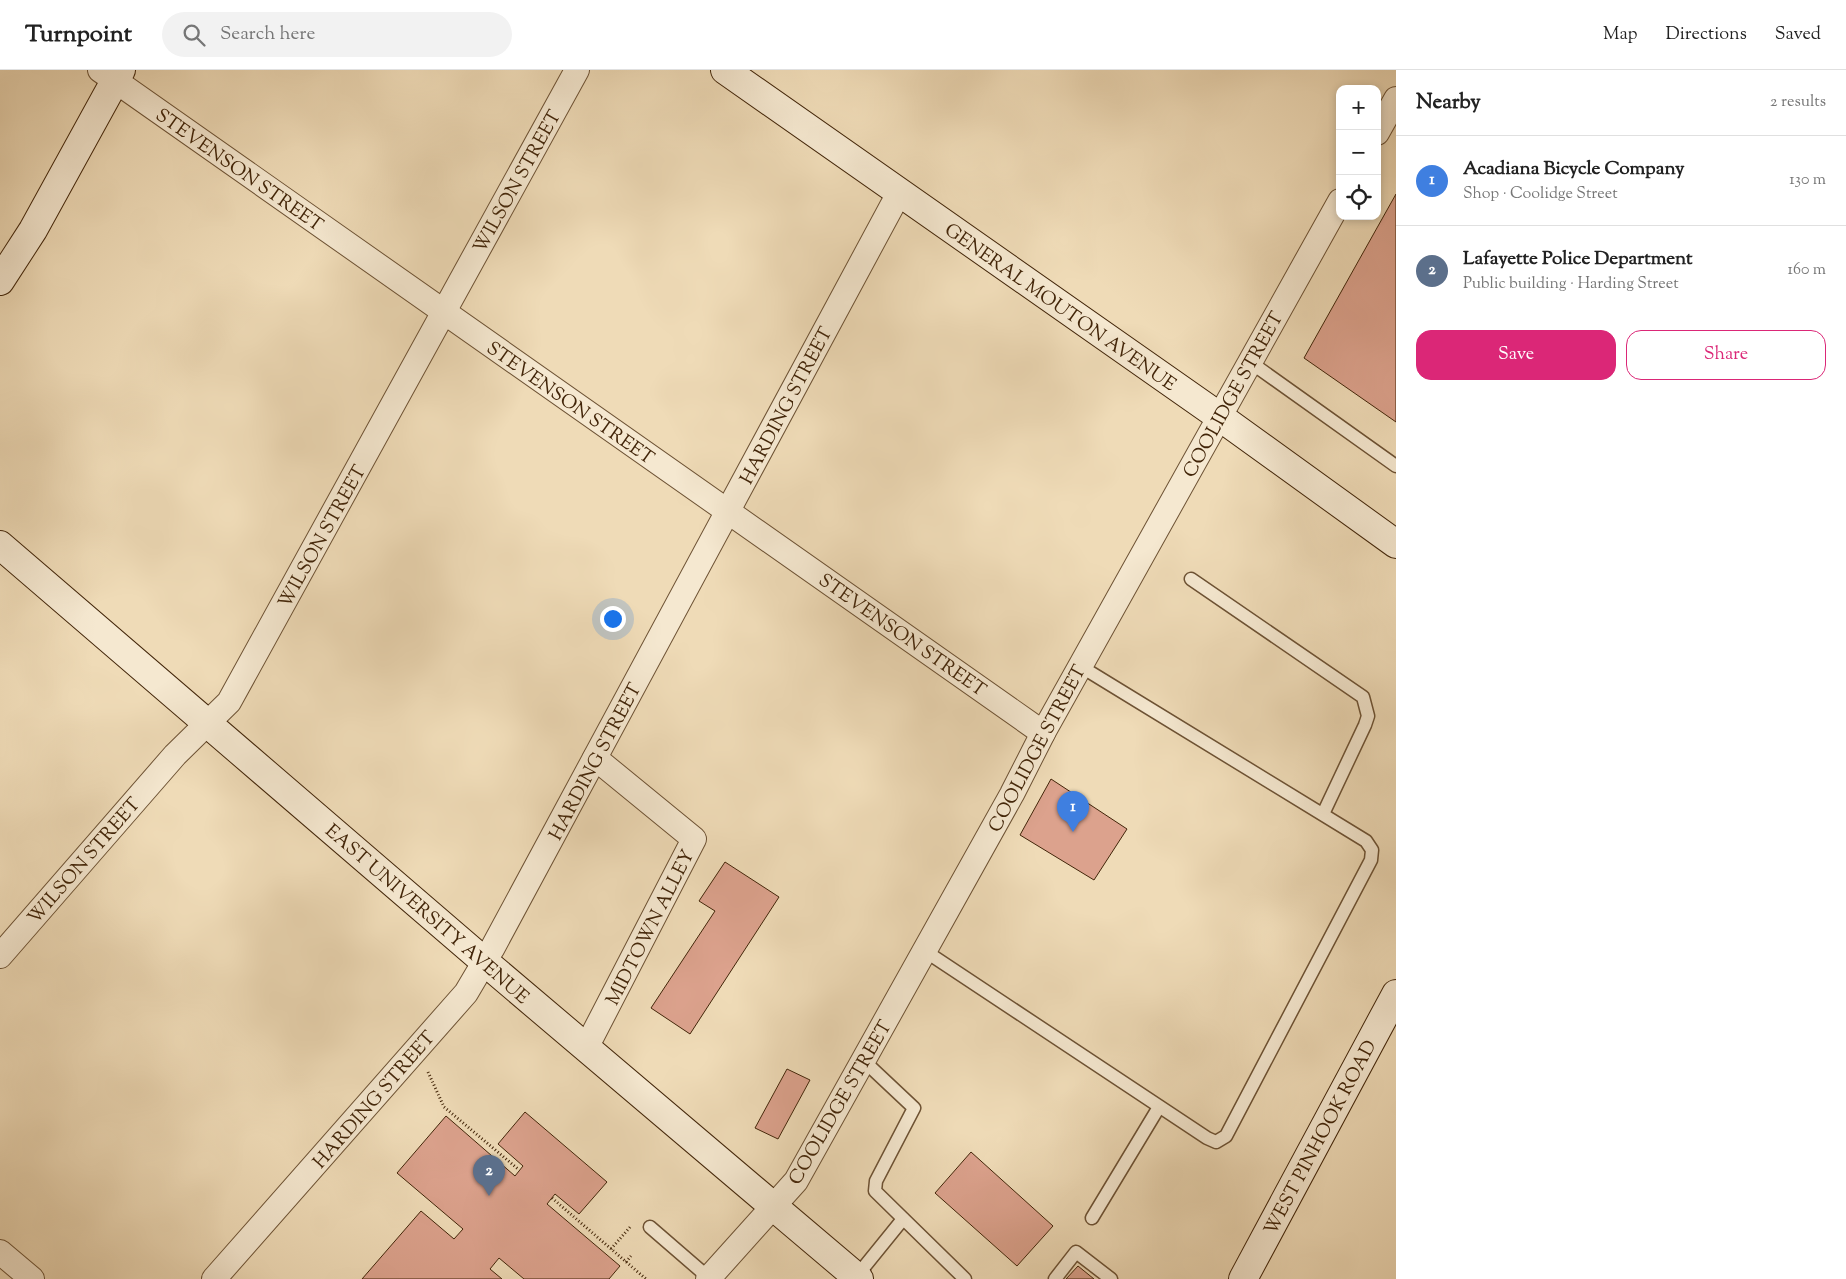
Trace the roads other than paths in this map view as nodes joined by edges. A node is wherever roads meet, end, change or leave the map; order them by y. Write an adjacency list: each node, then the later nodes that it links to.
1 (577, 70): 9 (street, WILSON STREET)
2 (725, 70): 6 (main road, GENERAL MOUTON AVENUE)
3 (112, 73): 8 (main road); 9 (street, STEVENSON STREET)
4 (1396, 99): 5 (street)
5 (1379, 130)
6 (899, 193): 11 (main road, GENERAL MOUTON AVENUE); 13 (street, HARDING STREET)
7 (1336, 208): 10 (street, COOLIDGE STREET)
8 (0, 281)
9 (443, 312): 13 (street, STEVENSON STREET); 18 (street, WILSON STREET)
10 (1250, 362): 11 (street, COOLIDGE STREET); 12 (lane)
11 (1220, 417): 14 (main road, GENERAL MOUTON AVENUE); 17 (street, COOLIDGE STREET)
12 (1396, 466)
13 (729, 511): 19 (street, STEVENSON STREET); 20 (street, HARDING STREET)
14 (1396, 544)
15 (0, 545): 18 (main road, EAST UNIVERSITY AVENUE)
16 (1191, 579): 21 (lane)
17 (1080, 666): 19 (street, COOLIDGE STREET); 21 (lane)
18 (207, 724): 23 (street, WILSON STREET); 24 (main road, EAST UNIVERSITY AVENUE)
19 (1043, 733): 22 (street, COOLIDGE STREET)
20 (595, 758): 24 (street, HARDING STREET); 26 (street, MIDTOWN ALLEY)
21 (1322, 814): 28 (lane)
22 (925, 951): 27 (street, COOLIDGE STREET); 28 (lane)
23 (0, 956)
24 (485, 962): 26 (main road, EAST UNIVERSITY AVENUE); 36 (street, HARDING STREET)
25 (1396, 994): 41 (main road, WEST PINHOOK ROAD)
26 (586, 1048): 29 (main road, EAST UNIVERSITY AVENUE)
27 (864, 1061): 29 (street, COOLIDGE STREET); 31 (lane)
28 (1159, 1106): 30 (lane)
29 (774, 1207): 34 (main road, EAST UNIVERSITY AVENUE); 37 (street, COOLIDGE STREET)
30 (1092, 1218)
31 (903, 1219): 34 (lane); 38 (lane)
32 (650, 1227): 37 (lane)
33 (0, 1252): 35 (street)
34 (857, 1278)
35 (32, 1279)
36 (214, 1279)
37 (708, 1279)
38 (965, 1279)
39 (1055, 1279): 40 (lane)
40 (1111, 1279)
41 (1243, 1279)

